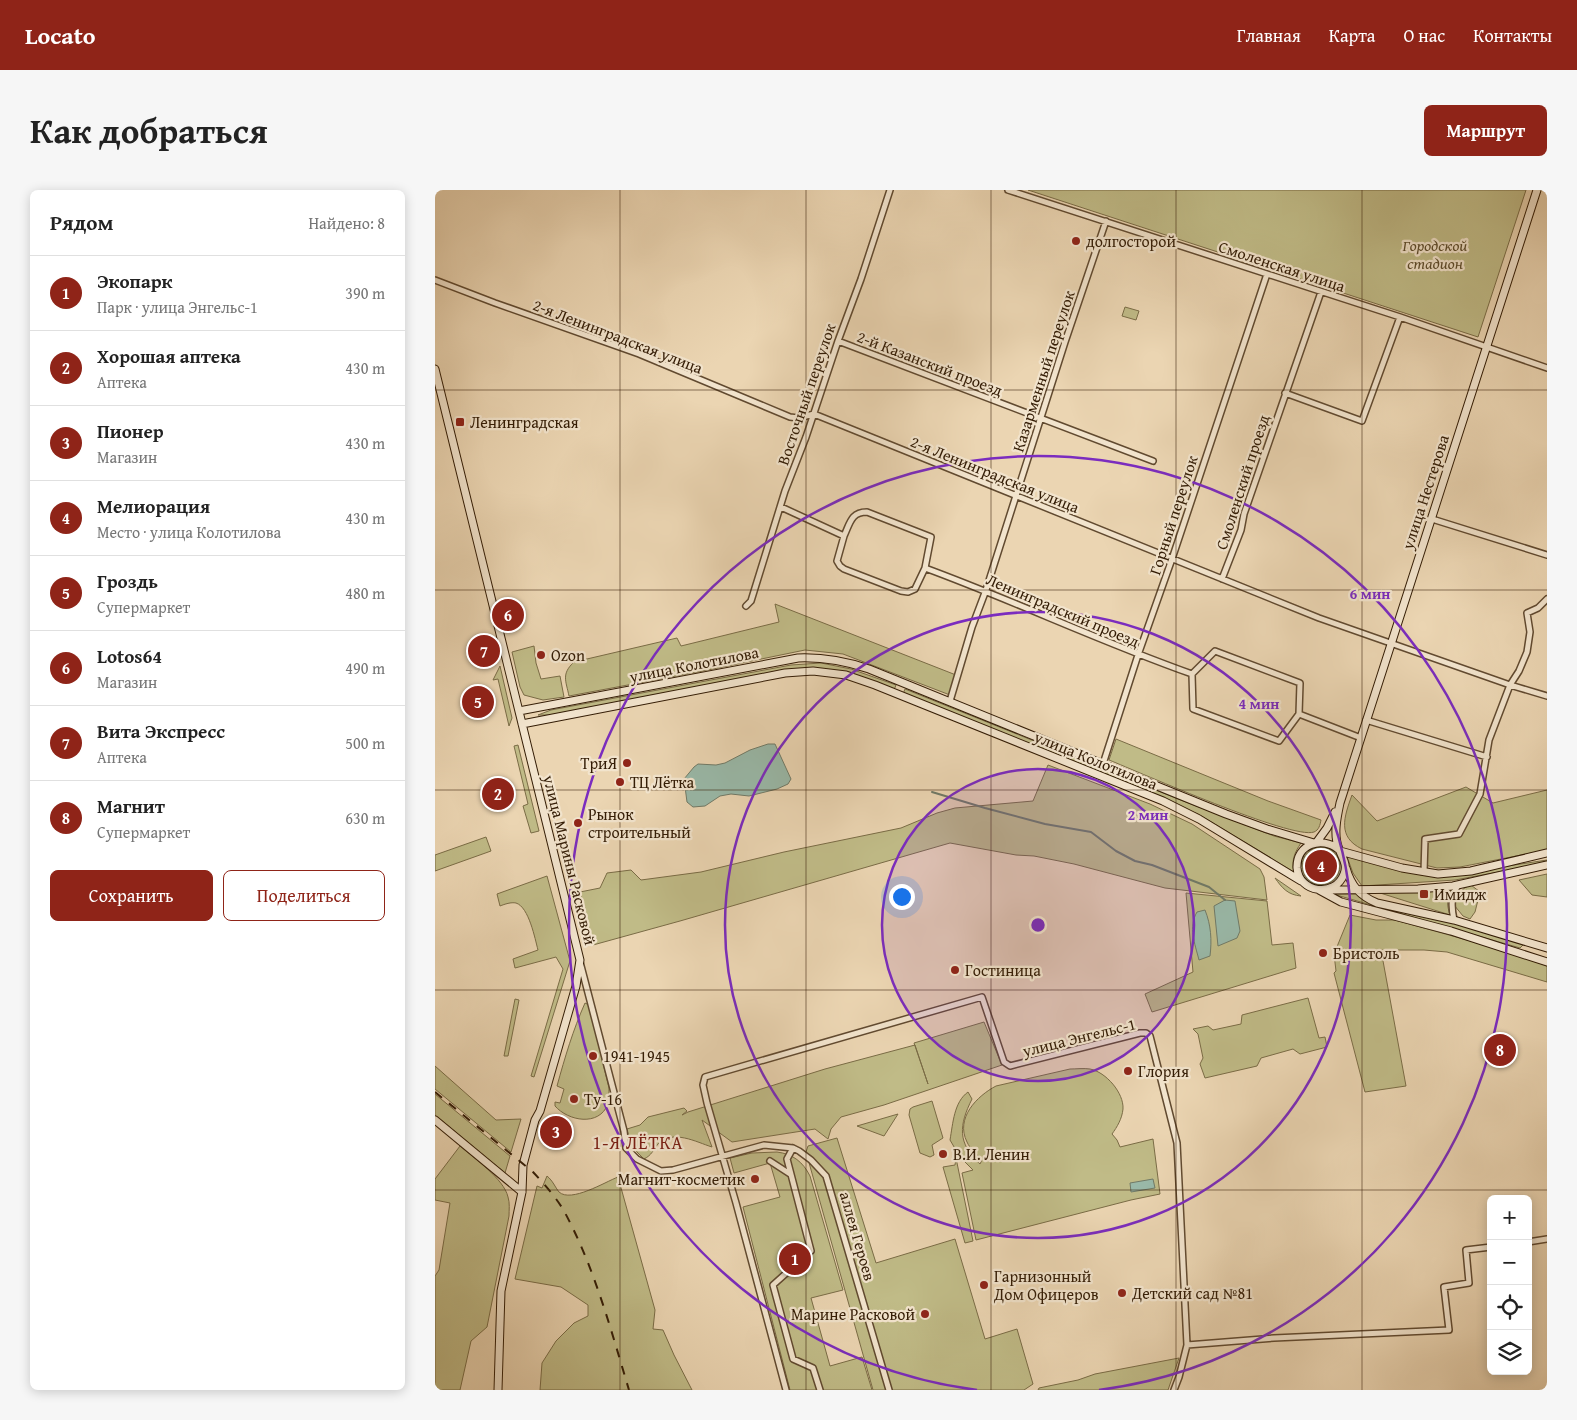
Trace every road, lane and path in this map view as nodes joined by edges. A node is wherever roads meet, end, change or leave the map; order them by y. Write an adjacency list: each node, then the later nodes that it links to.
1 (890, 190): 9 (street, Восточный переулок)
2 (1008, 190): 4 (street, Смоленская улица)
3 (1537, 190): 10 (main road, улица Нестерова)
4 (1106, 221): 5 (street, Смоленская улица); 15 (street, Казарменный переулок)
5 (1267, 274): 7 (street, Смоленская улица); 22 (street, Горный переулок)
6 (435, 280): 14 (street, 2-я Ленинградская улица)
7 (1321, 292): 8 (street, Смоленская улица); 13 (street, Смоленский проезд)
8 (1400, 318): 10 (street, Смоленская улица); 13 (street)
9 (837, 341): 14 (street, Восточный переулок); 15 (street, 2-й Казанский проезд)
10 (1486, 348): 11 (street, Смоленская улица); 19 (main road, улица Нестерова)
11 (1547, 368)
12 (435, 369): 36 (main road, улица Марины Расковой)
13 (1285, 393): 24 (street, Смоленский проезд)
14 (813, 414): 17 (street, 2-я Ленинградская улица); 18 (street, Восточный переулок)
15 (1041, 418): 16 (street, 2-й Казанский проезд); 17 (street, Казарменный переулок)
16 (1153, 461)
17 (1016, 496): 22 (street, 2-я Ленинградская улица); 25 (street, Казарменный переулок)
18 (781, 507): 20 (street); 27 (street, Восточный переулок)
19 (1431, 518): 21 (street); 28 (main road, улица Нестерова)
20 (844, 536): 23 (street); 23 (street)
21 (1547, 555)
22 (1172, 559): 24 (street, 2-я Ленинградская улица); 29 (street, Горный переулок)
23 (925, 568): 25 (street, Ленинградский проезд)
24 (1222, 579): 28 (street, 2-я Ленинградская улица)
25 (986, 590): 29 (street, Ленинградский проезд); 35 (street, Казарменный переулок)
26 (1547, 598): 32 (street)
27 (747, 606)
28 (1391, 644): 32 (street, 2-я Ленинградская улица); 38 (main road, улица Нестерова)
29 (1138, 655): 30 (street, Ленинградский проезд); 42 (street, Горный переулок)
30 (1192, 674): 37 (street); 37 (street)
31 (901, 682): 33 (main road); 35 (main road, улица Колотилова); 36 (main road, улица Колотилова)
32 (1510, 685): 34 (street, 2-я Ленинградская улица); 41 (street)
33 (897, 694): 39 (main road, улица Колотилова); 50 (main road, улица Колотилова)
34 (1547, 696)
35 (950, 701): 42 (main road, улица Колотилова)
36 (519, 711): 39 (main road, улица Марины Расковой)
37 (1299, 714): 40 (street)
38 (1367, 720): 40 (main road, улица Нестерова); 41 (street)
39 (522, 724): 56 (main road, улица Марины Расковой)
40 (1361, 738): 43 (main road, улица Нестерова)
41 (1487, 757): 49 (street)
42 (1103, 764): 44 (main road, улица Колотилова)
43 (1340, 803): 44 (main road, улица Нестерова); 45 (main road, улица Нестерова)
44 (1315, 843): 45 (main road, улица Колотилова); 50 (main road)
45 (1339, 850): 48 (main road); 49 (main road, улица Колотилова)
46 (1547, 853): 49 (main road, улица Колотилова)
47 (1547, 865): 51 (main road, улица Колотилова)
48 (1346, 867): 52 (main road); 53 (main road)
49 (1423, 872)
50 (1304, 883): 52 (main road, улица Колотилова)
51 (1458, 885): 53 (main road, улица Колотилова); 54 (street)
52 (1322, 890): 53 (main road, улица Колотилова); 57 (main road)
53 (1356, 890): 54 (main road)
54 (1454, 920): 55 (main road)
55 (1547, 948)
56 (580, 960): 60 (street); 63 (main road, улица Марины Расковой)
57 (1547, 962)
58 (435, 1120): 63 (main road)
59 (793, 1148): 60 (street); 62 (street); 71 (street, аллея Героев)
60 (722, 1155): 67 (street, улица Энгельс-1); 69 (street, улица Энгельс-1)
61 (770, 1161): 62 (street)
62 (791, 1174): 70 (street)
63 (522, 1192): 68 (main road, улица Марины Расковой)
64 (1547, 1239): 65 (street)
65 (1532, 1241)
66 (1487, 1247): 67 (street)
67 (1187, 1345): 72 (street, улица Энгельс-1)
68 (498, 1390)
69 (786, 1390)
70 (820, 1390)
71 (889, 1390)
72 (1174, 1390)

